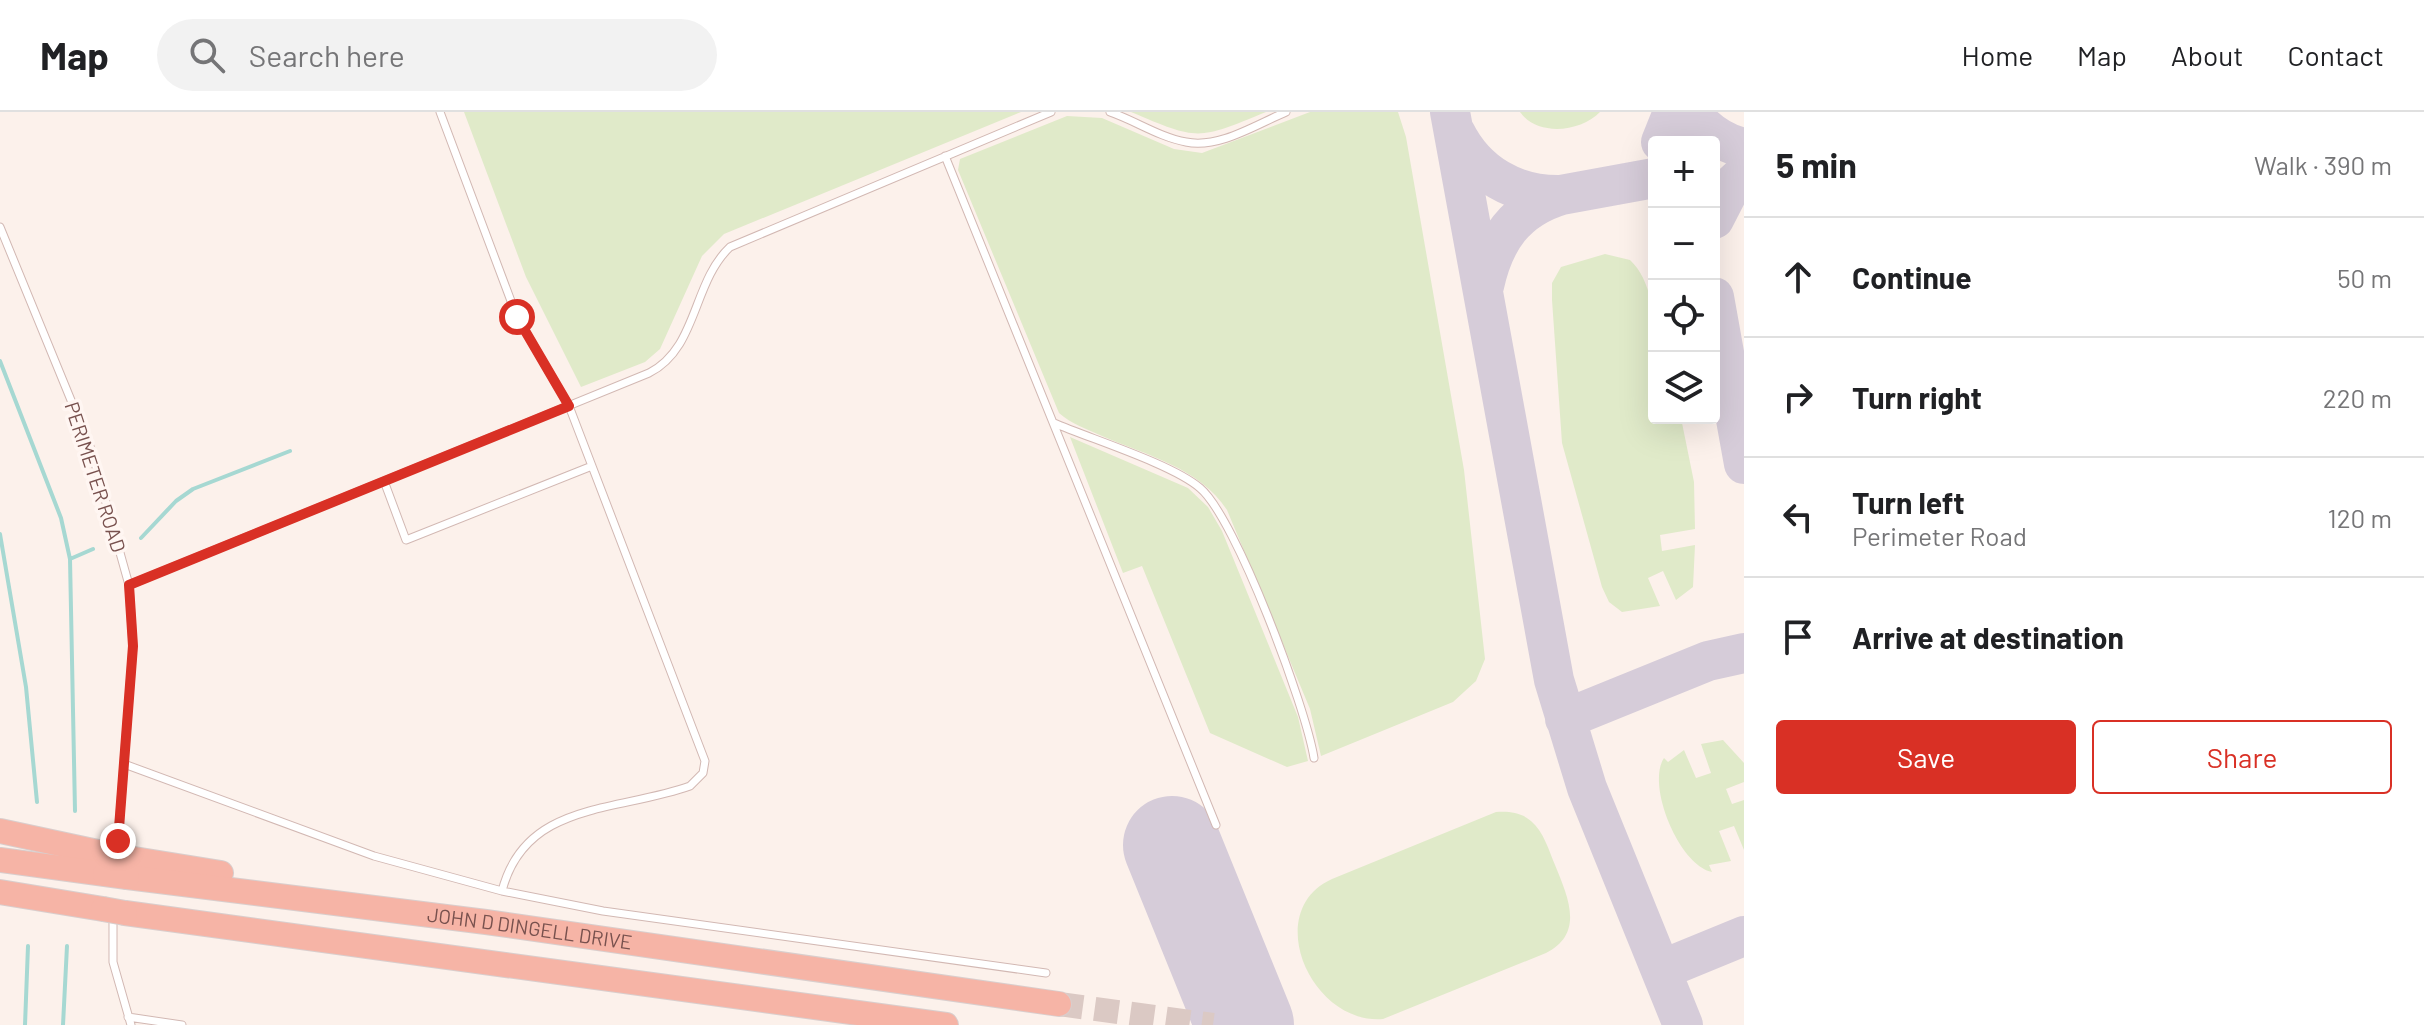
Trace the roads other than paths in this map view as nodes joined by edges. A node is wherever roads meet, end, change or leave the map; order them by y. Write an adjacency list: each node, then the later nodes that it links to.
1 (440, 112): 7 (lane)
2 (1051, 112): 5 (lane)
3 (1110, 112): 4 (lane)
4 (1286, 112)
5 (945, 156): 7 (lane); 8 (lane)
6 (0, 227): 11 (lane, PERIMETER ROAD)
7 (569, 406): 9 (lane); 10 (lane)
8 (1054, 423): 12 (lane); 14 (lane)
9 (592, 466): 10 (lane); 18 (lane)
10 (384, 481): 11 (lane)
11 (129, 585): 13 (lane, PERIMETER ROAD)
12 (1314, 758)
13 (124, 764): 17 (lane, PERIMETER ROAD); 18 (lane)
14 (1216, 825)
15 (0, 831): 17 (highway)
16 (0, 860): 17 (highway, JOHN D DINGELL DRIVE)
17 (116, 869): 23 (highway, JOHN D DINGELL DRIVE)
18 (502, 891): 22 (lane)
19 (0, 892): 21 (highway, JOHN D DINGELL DRIVE)
20 (0, 901): 21 (highway)
21 (105, 907): 24 (lane); 26 (highway, JOHN D DINGELL DRIVE)
22 (1046, 973)
23 (1059, 1004)
24 (129, 1021): 25 (lane)
25 (182, 1025)
26 (946, 1025)

